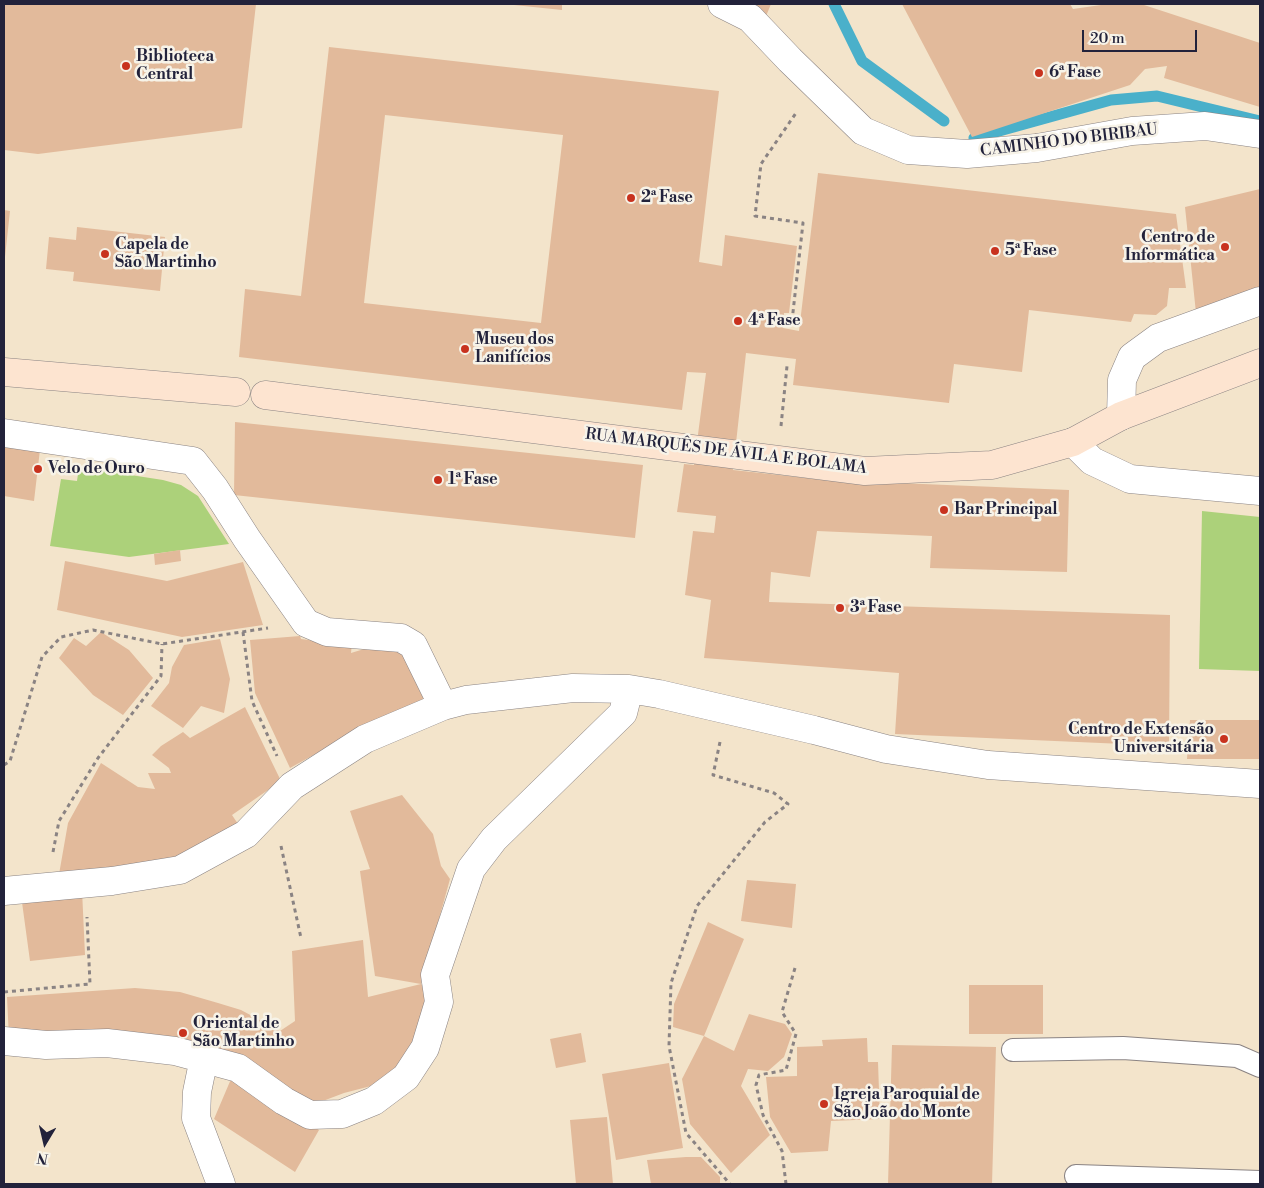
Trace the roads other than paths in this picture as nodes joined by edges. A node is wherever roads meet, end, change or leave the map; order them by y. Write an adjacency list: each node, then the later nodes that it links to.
1 (722, 4): 2 (street, CAMINHO DO BIRIBAU)
2 (1260, 134)
3 (1260, 300): 8 (street)
4 (1260, 363): 8 (main road, RUA MARQUÊS DE ÁVILA E BOLAMA)
5 (4, 372): 6 (main road)
6 (236, 392)
7 (265, 395): 10 (main road, RUA MARQUÊS DE ÁVILA E BOLAMA)
8 (1120, 416): 10 (main road, RUA MARQUÊS DE ÁVILA E BOLAMA)
9 (4, 433): 13 (street)
10 (1073, 442): 11 (street)
11 (1260, 491)
12 (629, 689): 13 (street); 14 (street); 18 (street)
13 (443, 706): 15 (street)
14 (1260, 784)
15 (4, 891)
16 (4, 1041): 18 (street)
17 (1013, 1050): 19 (lane)
18 (204, 1058): 22 (street)
19 (1260, 1066)
20 (1076, 1176): 21 (lane)
21 (1260, 1182)
22 (221, 1184)

